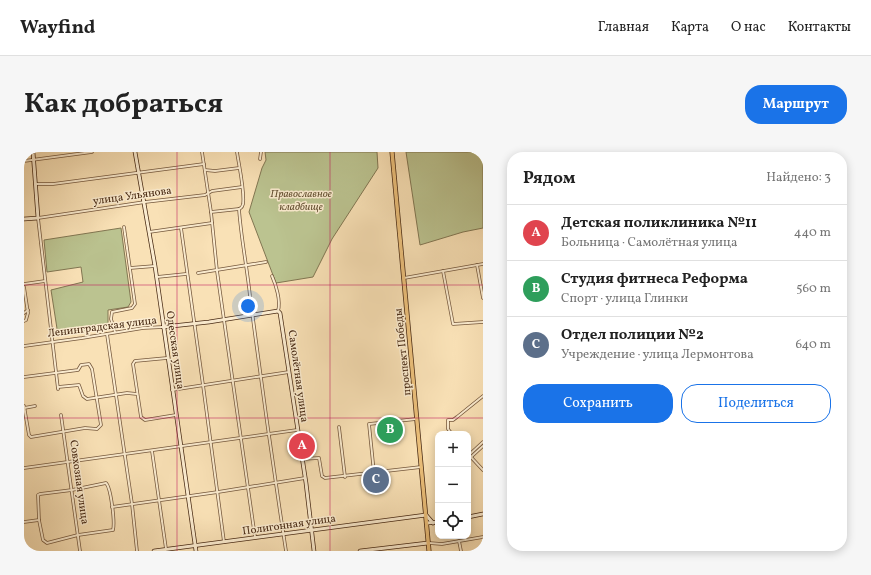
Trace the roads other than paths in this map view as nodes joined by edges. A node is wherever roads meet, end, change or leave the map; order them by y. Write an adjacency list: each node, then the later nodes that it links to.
1 (33, 152): 9 (street)
2 (92, 152): 9 (street)
3 (135, 152): 14 (street, Одесская улица)
4 (202, 152): 11 (street)
5 (237, 152): 12 (street)
6 (261, 152): 8 (street)
7 (392, 152): 39 (main road, проспект Победы)
8 (260, 159)
9 (33, 160): 10 (street); 15 (street)
10 (24, 161)
11 (204, 164): 13 (street); 14 (street)
12 (239, 168): 13 (street); 16 (street)
13 (205, 170): 17 (street)
14 (139, 172): 15 (street); 18 (street, Одесская улица)
15 (36, 184): 21 (street)
16 (242, 187): 17 (street, улица Ульянова); 19 (street)
17 (209, 193): 18 (street, улица Ульянова); 20 (street)
18 (144, 202): 21 (street, улица Ульянова); 26 (street, Одесская улица)
19 (239, 209): 20 (street); 31 (street)
20 (211, 212): 23 (street)
21 (38, 218): 22 (street, улица Ульянова); 40 (street)
22 (24, 219)
23 (212, 223): 25 (street); 33 (street)
24 (124, 227): 32 (street)
25 (181, 228): 26 (street); 36 (street)
26 (149, 232): 30 (street, Одесская улица)
27 (266, 262): 31 (street)
28 (483, 264): 29 (street)
29 (477, 265): 34 (street); 43 (street)
30 (155, 266): 32 (street); 38 (street, Одесская улица)
31 (247, 266): 33 (street); 47 (street)
32 (130, 268): 53 (street)
33 (217, 271): 35 (street); 48 (street)
34 (443, 271): 39 (street); 50 (street)
35 (198, 273)
36 (186, 274): 38 (street); 51 (street)
37 (272, 276): 45 (street, Самолётная улица)
38 (156, 278): 52 (street, Одесская улица)
39 (404, 278): 73 (main road, проспект Победы)
40 (45, 281): 41 (street); 55 (street)
41 (24, 284)
42 (24, 287): 44 (street)
43 (483, 298)
44 (28, 310): 46 (street); 49 (street)
45 (278, 311): 47 (street, Ленинградская улица); 58 (street, Самолётная улица)
46 (24, 313)
47 (253, 314): 48 (street, Ленинградская улица); 61 (street)
48 (224, 319): 51 (street, Ленинградская улица); 62 (street)
49 (24, 321)
50 (483, 322)
51 (194, 323): 52 (street, Ленинградская улица); 63 (street)
52 (163, 327): 53 (street, Ленинградская улица); 57 (street, Одесская улица)
53 (115, 332): 54 (street, Ленинградская улица)
54 (107, 334): 55 (street, Ленинградская улица); 66 (street)
55 (53, 342): 56 (street, Ленинградская улица); 59 (street)
56 (24, 346)
57 (168, 358): 64 (street, Одесская улица); 65 (street)
58 (289, 372): 61 (street); 75 (street, Самолётная улица)
59 (56, 374): 60 (street); 68 (street); 68 (street)
60 (24, 377)
61 (261, 377): 62 (street); 78 (street)
62 (232, 381): 63 (street); 79 (street)
63 (203, 385): 64 (street); 80 (street)
64 (172, 390): 72 (street, Одесская улица)
65 (137, 394): 66 (street); 72 (street)
66 (116, 395): 68 (street); 86 (street)
67 (483, 396): 77 (street)
68 (98, 398): 76 (street)
69 (35, 406): 70 (street)
70 (24, 407): 76 (street)
71 (61, 415): 76 (street, Совхозная улица)
72 (176, 415): 83 (street, Одесская улица)
73 (418, 419): 90 (main road, проспект Победы); 93 (street)
74 (339, 427): 94 (street)
75 (297, 430): 78 (street); 88 (street, Самолётная улица)
76 (64, 431): 89 (street, Совхозная улица)
77 (450, 431)
78 (268, 434): 79 (street); 96 (street)
79 (240, 438): 80 (street); 97 (street)
80 (210, 442): 83 (street); 99 (street)
81 (483, 442): 85 (street)
82 (483, 446): 87 (street)
83 (180, 447): 84 (street); 100 (street, Одесская улица)
84 (152, 451): 86 (street); 101 (street)
85 (471, 451)
86 (124, 454): 89 (street); 102 (street)
87 (471, 457): 92 (street)
88 (302, 459): 94 (street); 95 (street, Самолётная улица)
89 (68, 461): 91 (street); 98 (street, Совхозная улица)
90 (421, 467): 93 (street); 105 (main road, проспект Победы)
91 (24, 468)
92 (483, 470)
93 (374, 473): 94 (street)
94 (345, 477)
95 (305, 478): 96 (street); 111 (street, Самолётная улица)
96 (276, 483): 97 (street); 112 (street)
97 (248, 488): 99 (street); 114 (street)
98 (72, 490): 103 (street); 107 (street); 113 (street, Совхозная улица)
99 (218, 492): 100 (street); 117 (street)
100 (188, 496): 101 (street); 119 (street, Одесская улица)
101 (158, 500): 102 (street); 120 (street)
102 (132, 504): 103 (street); 122 (street)
103 (112, 507): 113 (street)
104 (483, 514): 106 (street)
105 (426, 515): 109 (street); 110 (main road, проспект Победы); 111 (street, Полигонная улица)
106 (471, 516)
107 (39, 520): 108 (street); 113 (street)
108 (24, 522)
109 (433, 523): 110 (street)
110 (427, 524): 118 (main road, проспект Победы)
111 (311, 530): 112 (street, Полигонная улица); 126 (street, Самолётная улица)
112 (283, 533): 114 (street, Полигонная улица); 125 (street)
113 (78, 535): 121 (street, Совхозная улица)
114 (255, 537): 117 (street, Полигонная улица)
115 (483, 537): 116 (street)
116 (459, 541): 118 (street); 129 (street)
117 (224, 542): 119 (street, Полигонная улица)
118 (428, 543): 127 (street); 128 (main road, проспект Победы)
119 (195, 545): 120 (street, Полигонная улица); 124 (street, Одесская улица)
120 (166, 549): 123 (street, Полигонная улица)
121 (80, 551)
122 (137, 551)
123 (154, 551)
124 (196, 551)
125 (286, 551)
126 (314, 551)
127 (360, 551)
128 (429, 551)
129 (461, 551)

